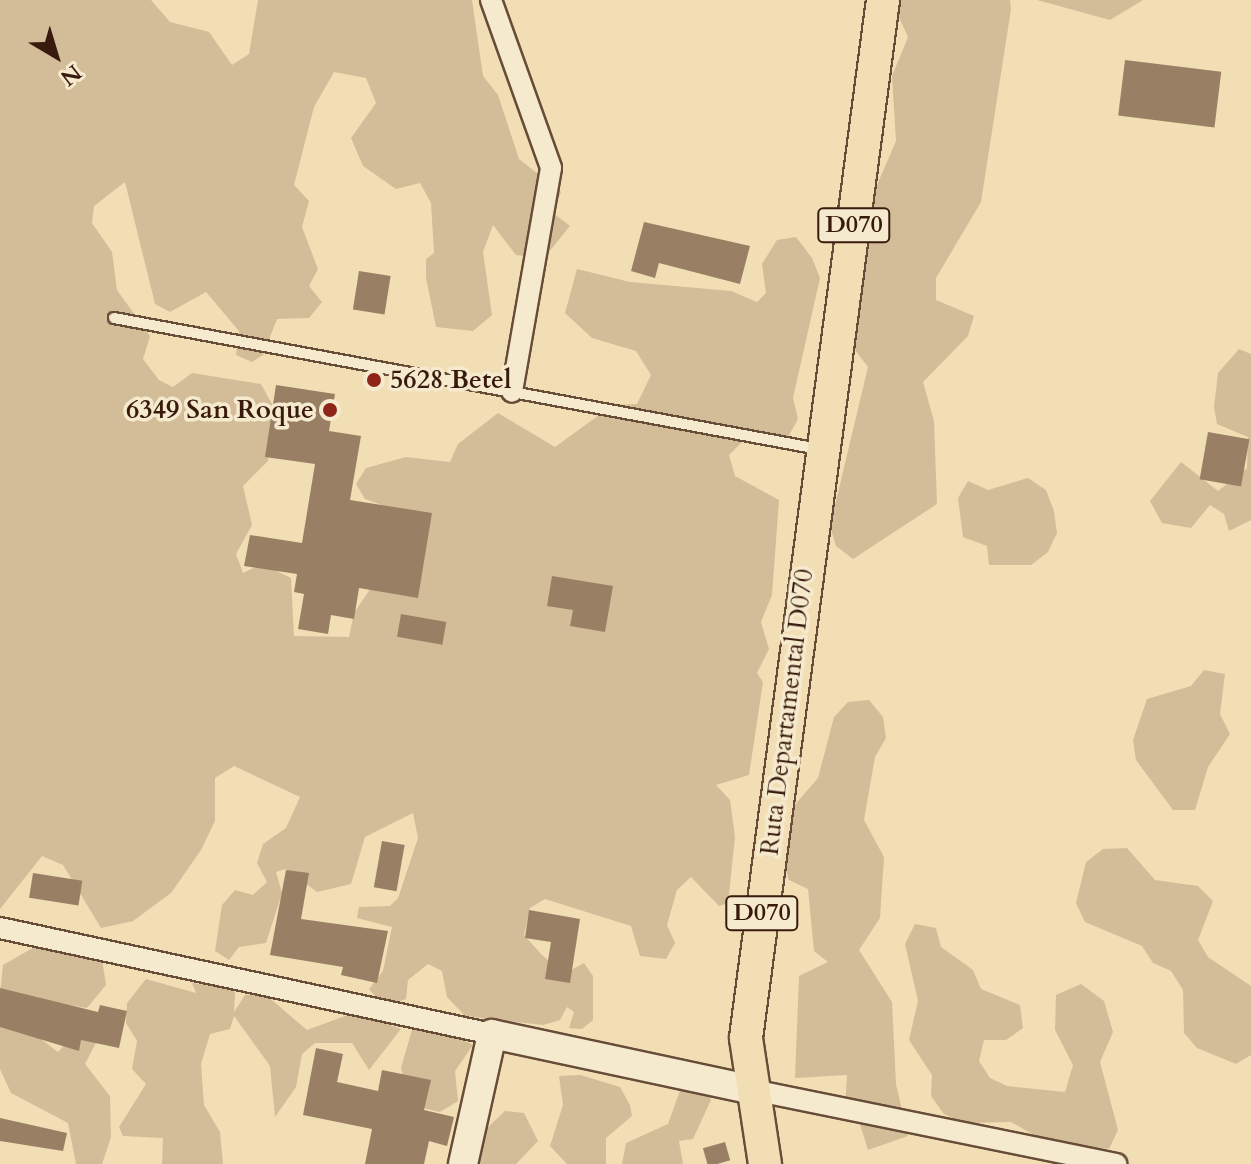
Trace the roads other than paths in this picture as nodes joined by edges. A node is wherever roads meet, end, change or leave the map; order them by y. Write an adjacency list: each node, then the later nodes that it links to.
1 (491, 0): 4 (street)
2 (883, 0): 5 (main road, D070)
3 (114, 318): 4 (lane)
4 (512, 392): 5 (lane)
5 (819, 449): 8 (main road, Ruta Departamental D070 / D070)
6 (0, 928): 7 (street)
7 (492, 1034): 8 (main road); 10 (main road)
8 (748, 1089): 9 (street); 11 (main road, Ruta Departamental D070 / D070)
9 (1057, 1158): 12 (street)
10 (463, 1164)
11 (765, 1164)
12 (1116, 1164)

